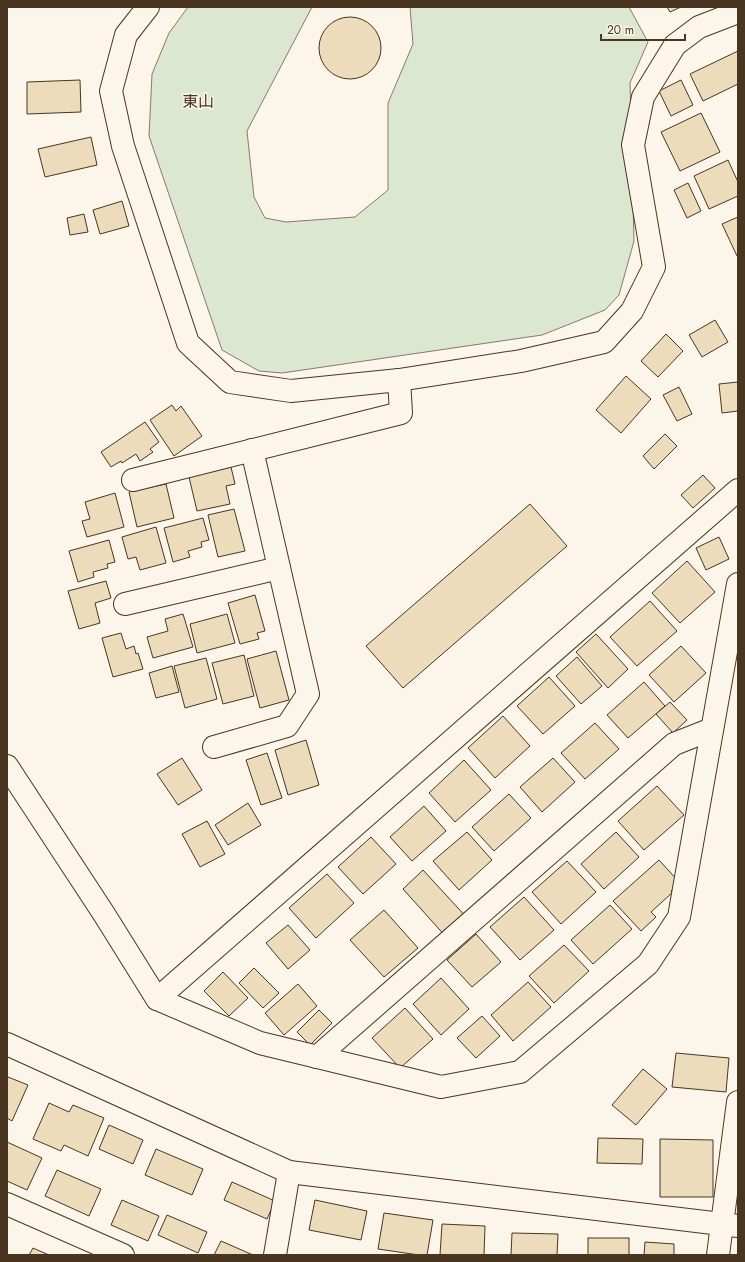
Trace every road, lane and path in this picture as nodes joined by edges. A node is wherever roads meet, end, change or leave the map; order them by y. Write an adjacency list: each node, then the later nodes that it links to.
1 (148, 7): 3 (street)
2 (738, 12): 3 (street)
3 (399, 380): 4 (street)
4 (252, 450): 5 (street); 7 (street)
5 (133, 480)
6 (738, 490): 13 (street)
7 (279, 568): 9 (street); 11 (street)
8 (738, 584): 10 (street)
9 (125, 604)
10 (712, 729): 15 (street); 15 (street)
11 (214, 747)
12 (7, 766): 13 (street)
13 (157, 998): 15 (street)
14 (7, 1044): 17 (street)
15 (317, 1057)
16 (738, 1102): 19 (street)
17 (289, 1172): 19 (street); 21 (street)
18 (7, 1204): 20 (street)
19 (730, 1225): 22 (street)
20 (123, 1255)
21 (275, 1255)
22 (718, 1255)

